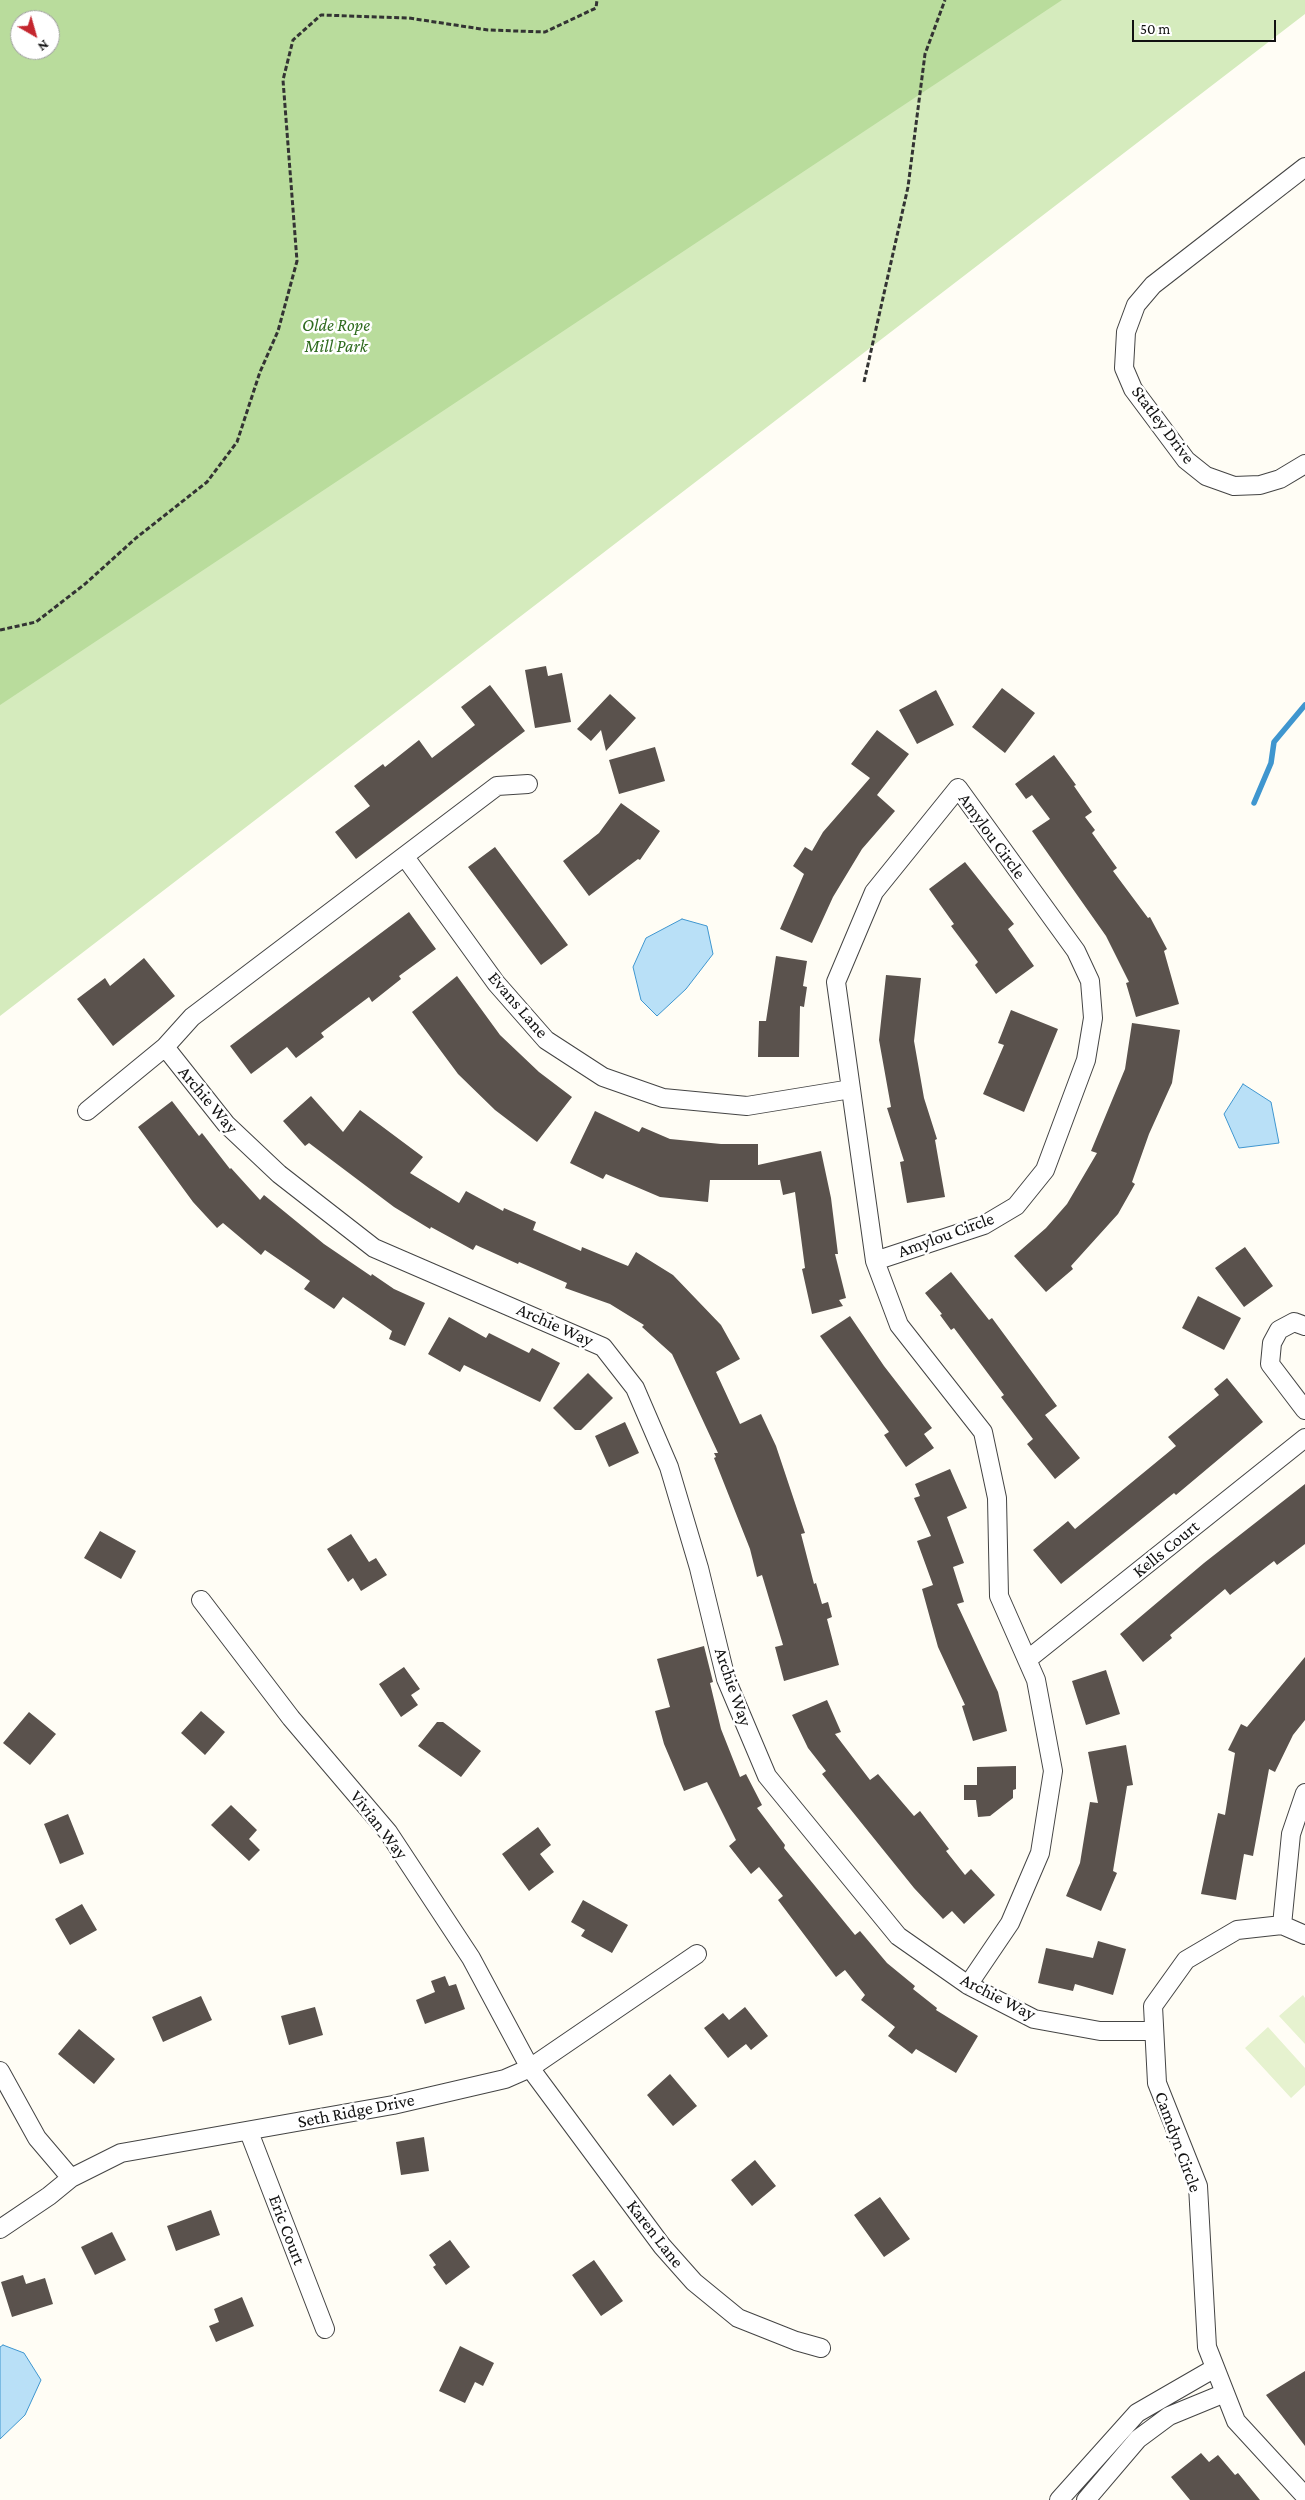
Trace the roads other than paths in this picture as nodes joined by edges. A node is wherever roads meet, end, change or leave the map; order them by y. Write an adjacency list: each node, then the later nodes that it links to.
1 (1305, 167): 2 (street, Statley Drive)
2 (1305, 464)
3 (528, 784): 4 (street)
4 (405, 857): 5 (street); 6 (street, Evans Lane)
5 (164, 1047): 7 (street); 18 (street, Archie Way)
6 (851, 1089): 8 (street, Amylou Circle); 8 (street, Amylou Circle)
7 (87, 1111)
8 (875, 1261): 13 (street, Amylou Circle)
9 (1305, 1326): 10 (street)
10 (1305, 1410)
11 (1305, 1438): 13 (street, Kells Court)
12 (201, 1600): 20 (street, Vivian Way)
13 (1027, 1660): 18 (street, Amylou Circle)
14 (1305, 1793): 15 (street)
15 (1282, 1925): 16 (street); 19 (street, Camdyn Circle)
16 (1305, 1935)
17 (697, 1954): 20 (street, Seth Ridge Drive)
18 (968, 1985): 19 (street, Archie Way)
19 (1154, 2031): 27 (street, Camdyn Circle)
20 (530, 2068): 22 (street, Seth Ridge Drive); 26 (street, Karen Lane)
21 (0, 2071): 23 (street)
22 (249, 2132): 23 (street, Seth Ridge Drive); 25 (street, Eric Court)
23 (71, 2178): 24 (street, Seth Ridge Drive)
24 (0, 2229)
25 (324, 2329)
26 (821, 2348)
27 (1216, 2368): 28 (street, Camdyn Circle); 30 (street)
28 (1225, 2393): 29 (street, Camdyn Circle); 31 (street)
29 (1305, 2496)
30 (1059, 2500)
31 (1086, 2500)

